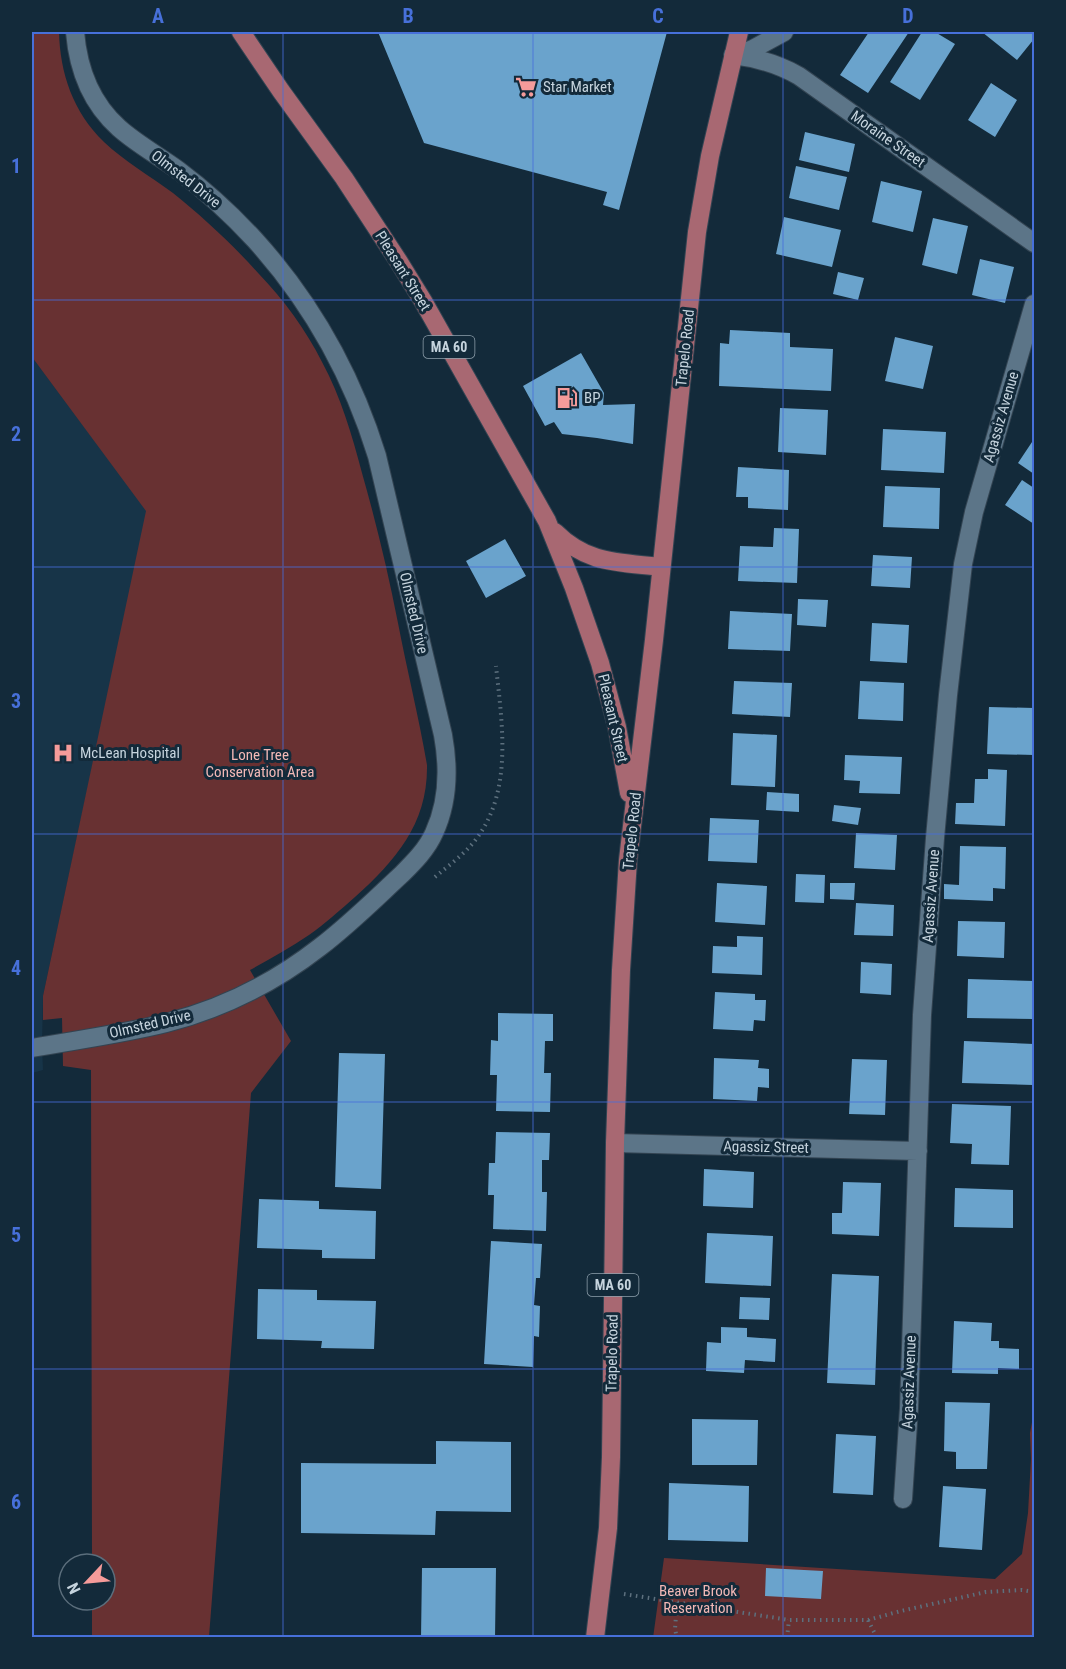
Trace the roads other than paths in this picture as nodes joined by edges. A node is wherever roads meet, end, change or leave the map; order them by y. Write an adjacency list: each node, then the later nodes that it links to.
1 (75, 32): 11 (street, Olmsted Drive)
2 (241, 32): 8 (main road, Pleasant Street / MA 60)
3 (739, 32): 5 (main road, Trapelo Road)
4 (784, 32): 5 (street)
5 (734, 55): 6 (street, Moraine Street); 9 (main road, Trapelo Road)
6 (1035, 243)
7 (1035, 304): 13 (street, Agassiz Avenue)
8 (547, 521): 9 (main road, Pleasant Street / MA 60); 10 (main road, Pleasant Street / MA 60)
9 (661, 567): 10 (main road, Trapelo Road / MA 60)
10 (633, 815): 12 (main road, Trapelo Road / MA 60)
11 (32, 1048)
12 (615, 1143): 13 (street, Agassiz Street); 15 (main road, Trapelo Road / MA 60)
13 (918, 1150): 14 (street, Agassiz Avenue)
14 (903, 1499)
15 (595, 1638)

